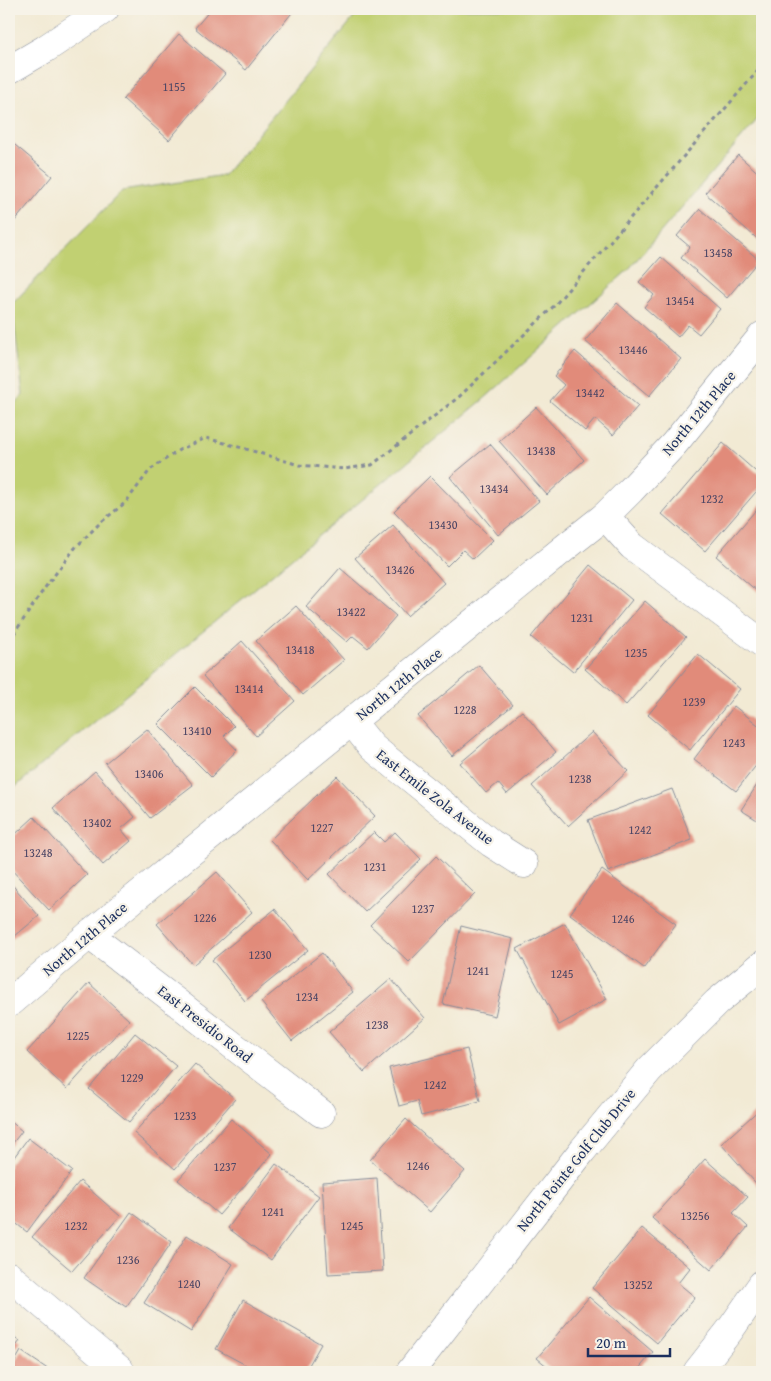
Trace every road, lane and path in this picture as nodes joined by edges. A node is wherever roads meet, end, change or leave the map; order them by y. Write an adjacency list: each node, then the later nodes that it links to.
1 (105, 9): 3 (street)
2 (762, 66): 6 (path)
3 (9, 70)
4 (762, 336): 5 (street, North 12th Place)
5 (605, 516): 7 (street); 8 (street, North 12th Place)
6 (9, 641)
7 (762, 643)
8 (352, 722): 9 (street, East Emile Zola Avenue); 10 (street, North 12th Place)
9 (524, 864)
10 (89, 935): 12 (street, North 12th Place); 13 (street, East Presidio Road)
11 (762, 965): 17 (street, North Pointe Golf Club Drive)
12 (9, 1004)
13 (321, 1114)
14 (9, 1276): 16 (street)
15 (758, 1298): 18 (street)
16 (120, 1370)
17 (410, 1372)
18 (697, 1372)

